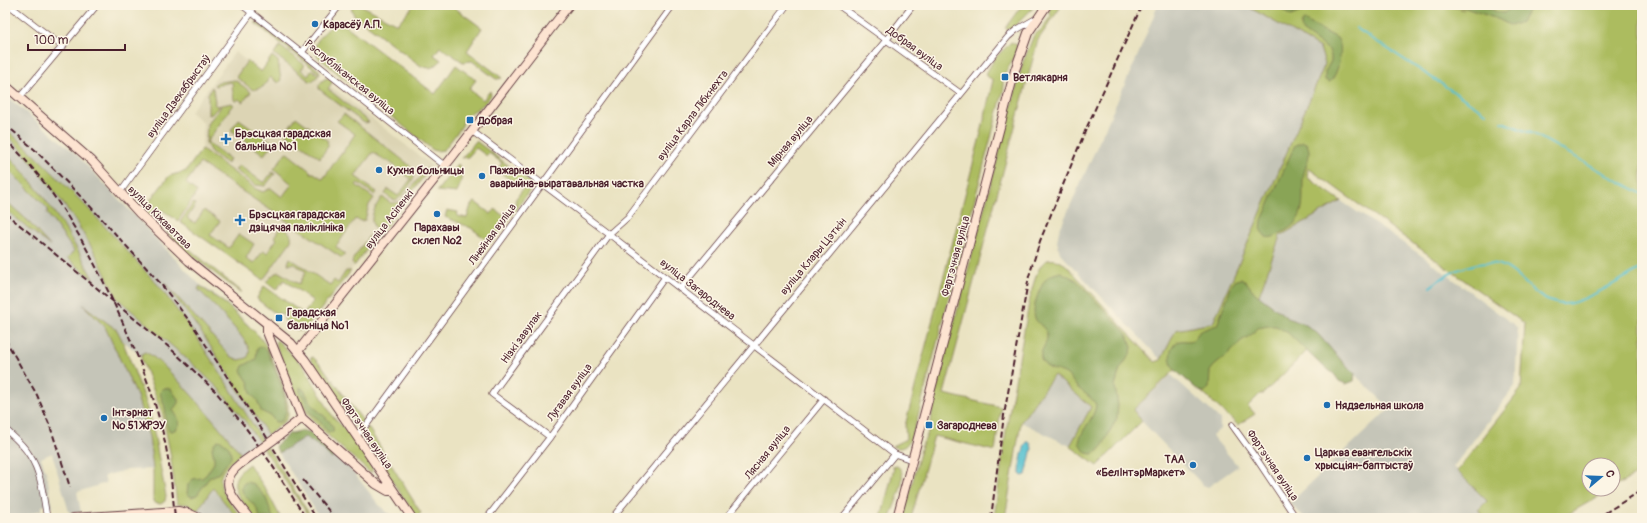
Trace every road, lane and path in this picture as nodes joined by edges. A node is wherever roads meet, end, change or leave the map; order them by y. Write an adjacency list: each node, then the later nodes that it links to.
1 (9, 5): 14 (street)
2 (97, 5): 14 (street)
3 (242, 5): 11 (street, Рэспубліканская вуліца)
4 (340, 5): 15 (street)
5 (569, 5): 19 (main road, вуліца Асіпенкі)
6 (673, 5): 21 (street, Лінейная вуліца)
7 (787, 5): 23 (street, вуліца Карла Лібкнехта)
8 (838, 5): 13 (street, Добрая вуліца)
9 (912, 5): 13 (street, Мірная вуліца)
10 (1047, 5): 12 (main road, Фартэчная вуліца)
11 (252, 12): 15 (street, Рэспубліканская вуліца); 22 (street, вуліца Дзекабрыстаў)
12 (1039, 16): 17 (street, вуліца Клары Цэткін); 37 (main road, Фартэчная вуліца)
13 (887, 39): 17 (street, Добрая вуліца); 25 (street, Мірная вуліца)
14 (63, 47): 18 (street)
15 (302, 52): 20 (street, Рэспубліканская вуліца)
16 (5, 85): 18 (main road, вуліца Кіжаватава)
17 (960, 93): 27 (street, вуліца Клары Цэткін)
18 (20, 97): 22 (main road, вуліца Кіжаватава)
19 (472, 131): 20 (main road, вуліца Асіпенкі); 21 (street, вуліца Загароднева)
20 (445, 166): 28 (main road, вуліца Асіпенкі)
21 (542, 183): 23 (street, вуліца Загароднева); 34 (street, Лінейная вуліца)
22 (120, 192): 26 (main road, вуліца Кіжаватава)
23 (609, 234): 24 (street, вуліца Загароднева); 35 (street, Нізкі завулак)
24 (665, 276): 25 (street, вуліца Загароднева); 35 (street, Лугавая вуліца)
25 (680, 288): 27 (street, вуліца Загароднева)
26 (267, 323): 28 (main road, вуліца Кіжаватава); 31 (main road)
27 (753, 345): 30 (street, вуліца Загароднева); 45 (street, вуліца Клары Цэткін)
28 (298, 351): 29 (main road, вуліца Кіжаватава)
29 (304, 360): 34 (main road, Фартэчная вуліца)
30 (824, 399): 36 (street, вуліца Загароднева); 46 (street, Лясная вуліца)
31 (302, 418): 38 (main road); 42 (main road, bridge)
32 (1232, 425): 49 (street, Фартэчная вуліца)
33 (5, 429): 39 (street)
34 (356, 436): 38 (main road, Фартэчная вуліца)
35 (550, 437): 44 (street, Лугавая вуліца)
36 (895, 454): 37 (street, вуліца Загароднева); 47 (street)
37 (912, 460): 48 (main road, Фартэчная вуліца)
38 (393, 491): 43 (main road, Фартэчная вуліца)
39 (47, 518)
40 (72, 518): 41 (main road)
41 (198, 518)
42 (249, 518)
43 (412, 518)
44 (487, 518)
45 (612, 518)
46 (726, 518)
47 (842, 518)
48 (897, 518)
49 (1296, 518)

